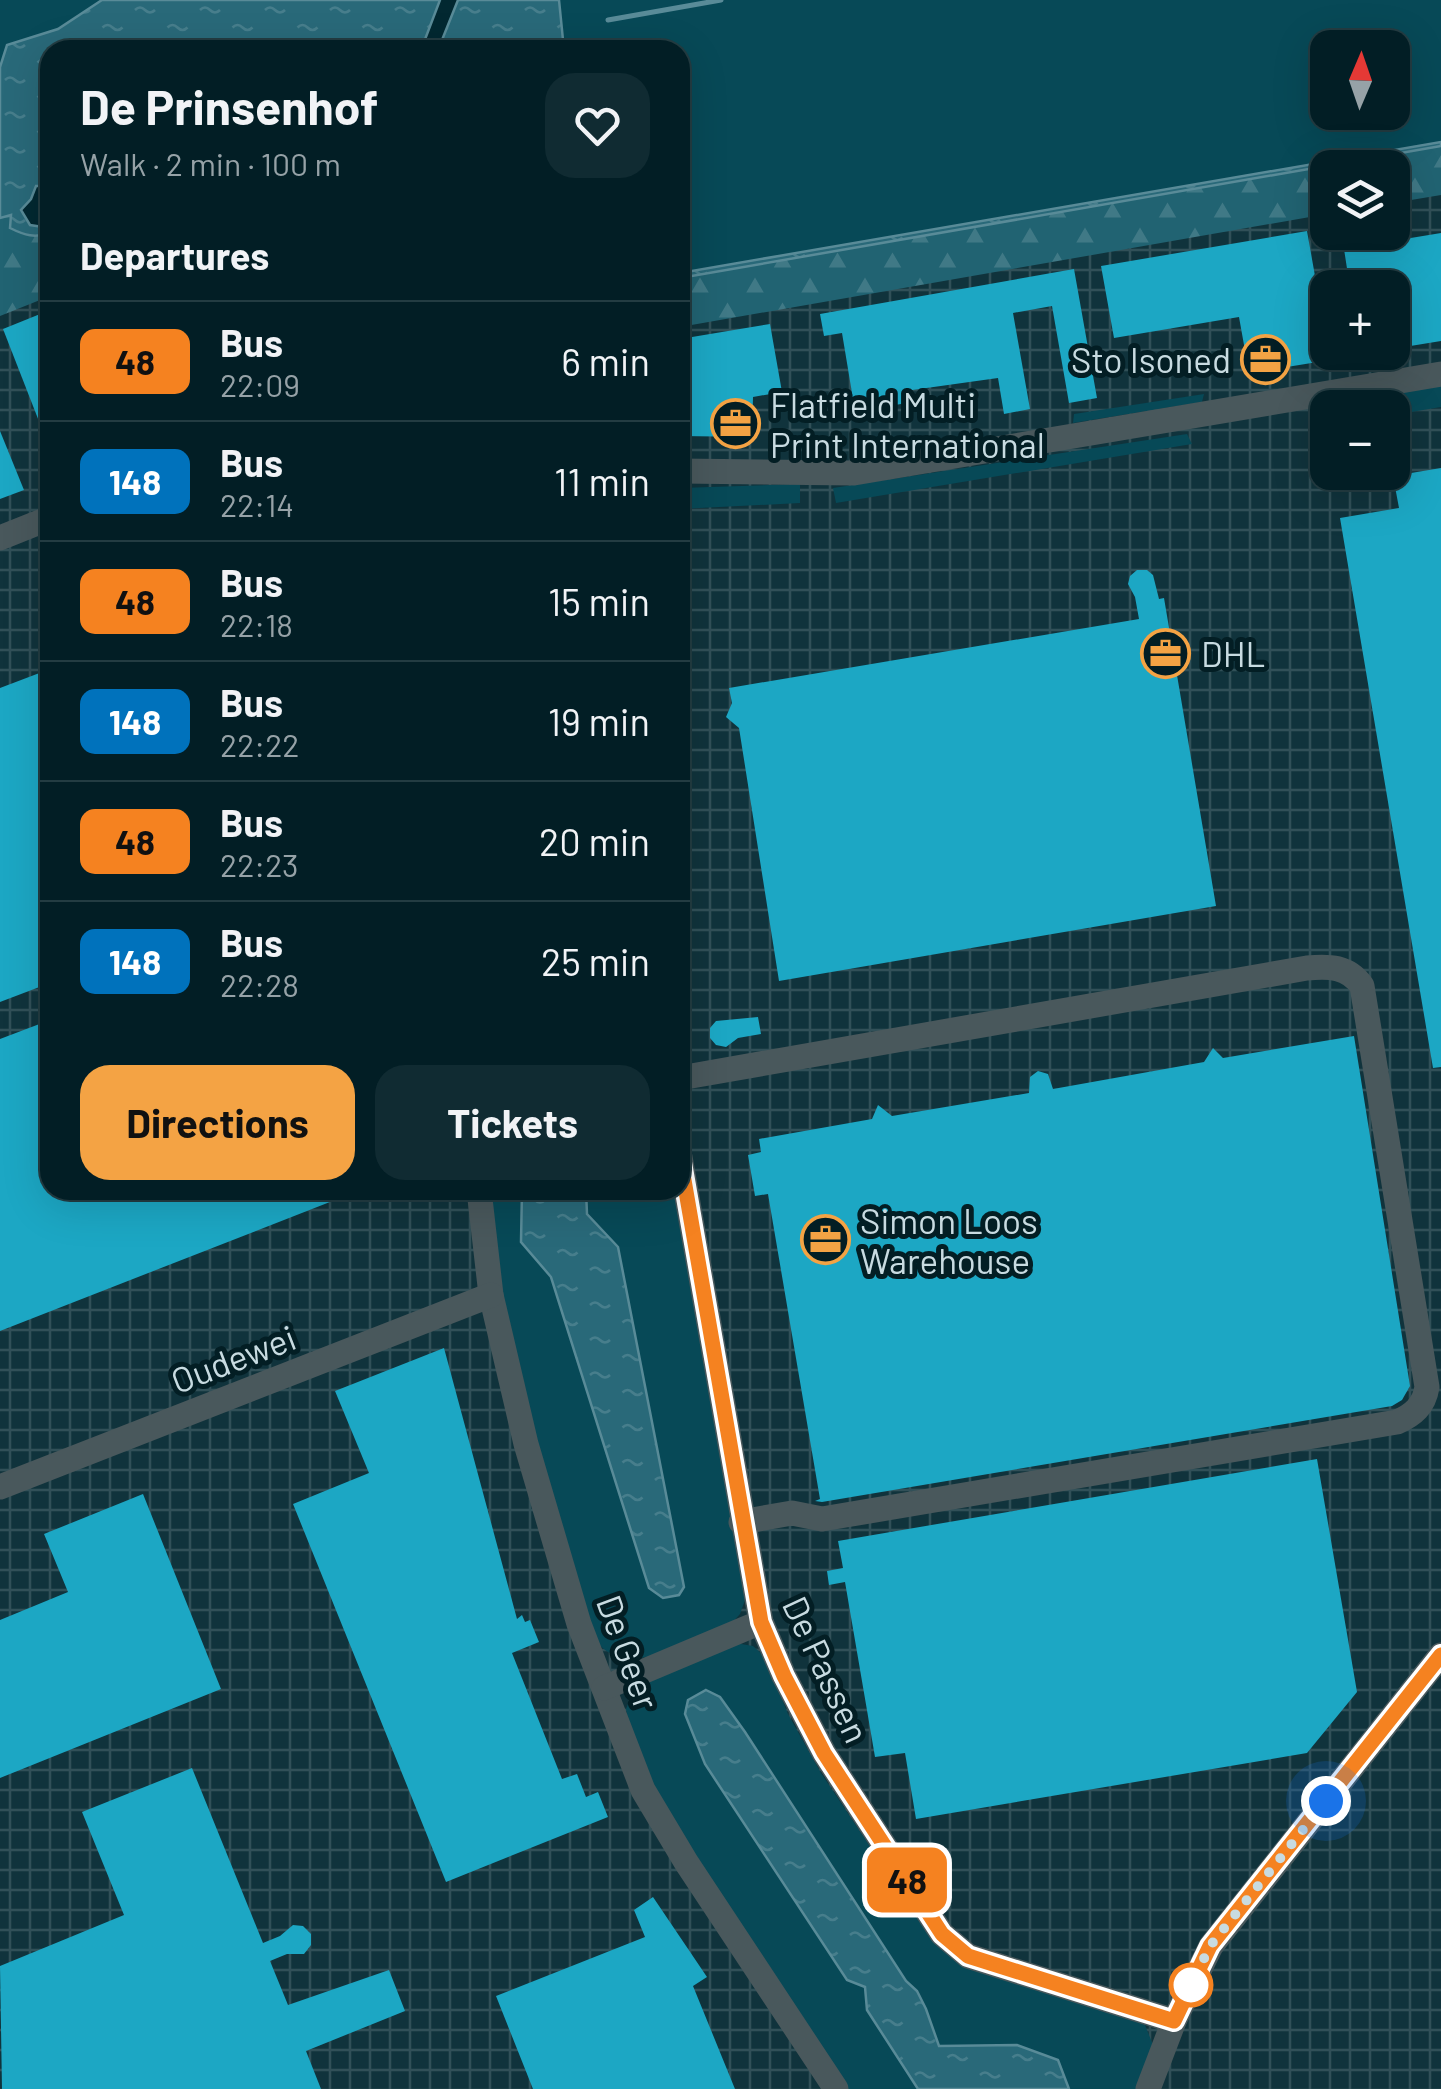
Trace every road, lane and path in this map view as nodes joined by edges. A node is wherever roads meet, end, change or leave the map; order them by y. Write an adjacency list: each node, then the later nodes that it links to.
1 (1441, 374): 2 (street)
2 (690, 471)
3 (40, 522): 4 (street)
4 (0, 538)
5 (690, 1076): 10 (street)
6 (479, 1200): 8 (street, De Geer)
7 (687, 1200): 10 (street, De Passen)
8 (490, 1295): 9 (street, Oudewei); 13 (street, De Geer)
9 (0, 1486)
10 (742, 1522): 11 (street, De Passen)
11 (761, 1622): 13 (street); 14 (street, De Passen)
12 (1441, 1655): 14 (street)
13 (604, 1688): 15 (street, De Geer)
14 (1174, 2021): 16 (street)
15 (836, 2089)
16 (1148, 2089)

